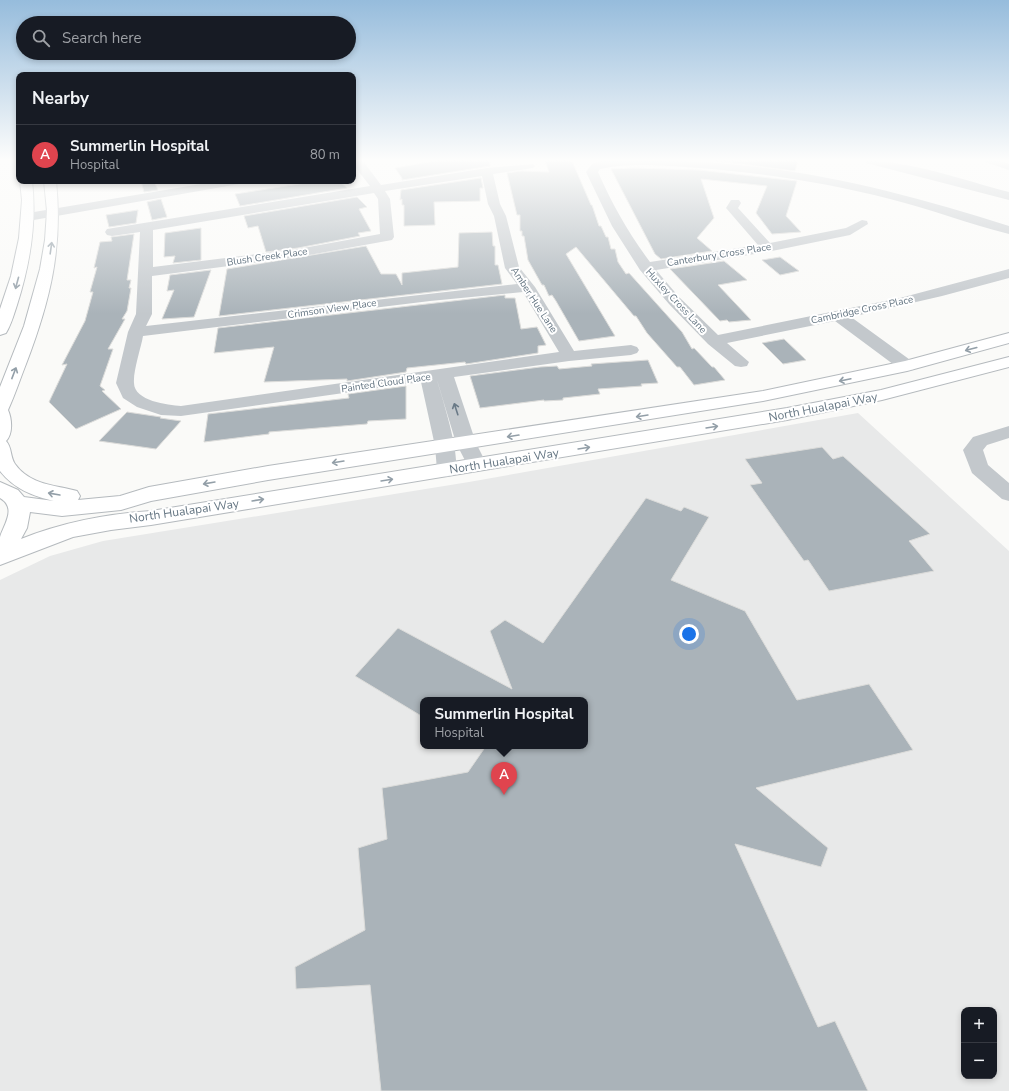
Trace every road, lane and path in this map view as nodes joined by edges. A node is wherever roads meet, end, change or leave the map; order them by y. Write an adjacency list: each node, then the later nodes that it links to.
1 (35, 212): 9 (street)
2 (53, 212): 31 (main road, one-way to 2)
3 (243, 212): 11 (street)
4 (385, 212): 16 (street, Blush Creek Place)
5 (498, 212): 18 (street, Amber Hue Lane)
6 (613, 212): 15 (street, Huxley Cross Lane)
7 (735, 212): 14 (street)
8 (952, 212): 12 (street)
9 (28, 213): 20 (main road, one-way to 20)
10 (862, 224): 14 (street, Canterbury Cross Place)
11 (147, 227): 13 (street); 16 (street, Painted Cloud Place)
12 (1009, 230)
13 (112, 232)
14 (767, 248): 15 (street, Canterbury Cross Place)
15 (645, 267): 23 (street, Huxley Cross Lane)
16 (147, 272): 21 (street, Painted Cloud Place)
17 (1009, 274): 19 (street, Cambridge Cross Place)
18 (528, 287): 21 (street, Crimson View Place); 25 (street, Amber Hue Lane)
19 (839, 316): 23 (street, Cambridge Cross Place); 28 (street)
20 (0, 330)
21 (136, 332): 30 (street, Painted Cloud Place)
22 (1009, 338): 28 (main road, North Hualapai Way, one-way to 28)
23 (714, 341): 26 (street, Huxley Cross Lane)
24 (631, 350): 25 (street, Painted Cloud Place)
25 (569, 356): 29 (street, Painted Cloud Place)
26 (741, 362)
27 (1009, 362): 37 (main road, North Hualapai Way, one-way to 27)
28 (907, 366): 34 (main road, North Hualapai Way, one-way to 34)
29 (446, 375): 30 (street, Painted Cloud Place); 34 (street, one-way to 29)
30 (428, 377): 36 (street)
31 (0, 410): 33 (main road)
32 (1009, 432): 41 (street)
33 (0, 436)
34 (466, 443): 36 (main road, North Hualapai Way); 37 (street)
35 (0, 446): 40 (main road, one-way to 35)
36 (445, 446): 38 (street); 40 (main road, North Hualapai Way, one-way to 40)
37 (477, 465): 38 (main road, North Hualapai Way)
38 (447, 470): 43 (main road, North Hualapai Way, one-way to 38)
39 (0, 489): 42 (main road)
40 (149, 494): 42 (main road, North Hualapai Way)
41 (1009, 494)
42 (17, 503): 44 (main road)
43 (151, 518): 45 (main road, North Hualapai Way); 46 (main road)
44 (0, 553)
45 (0, 557)
46 (0, 572)

